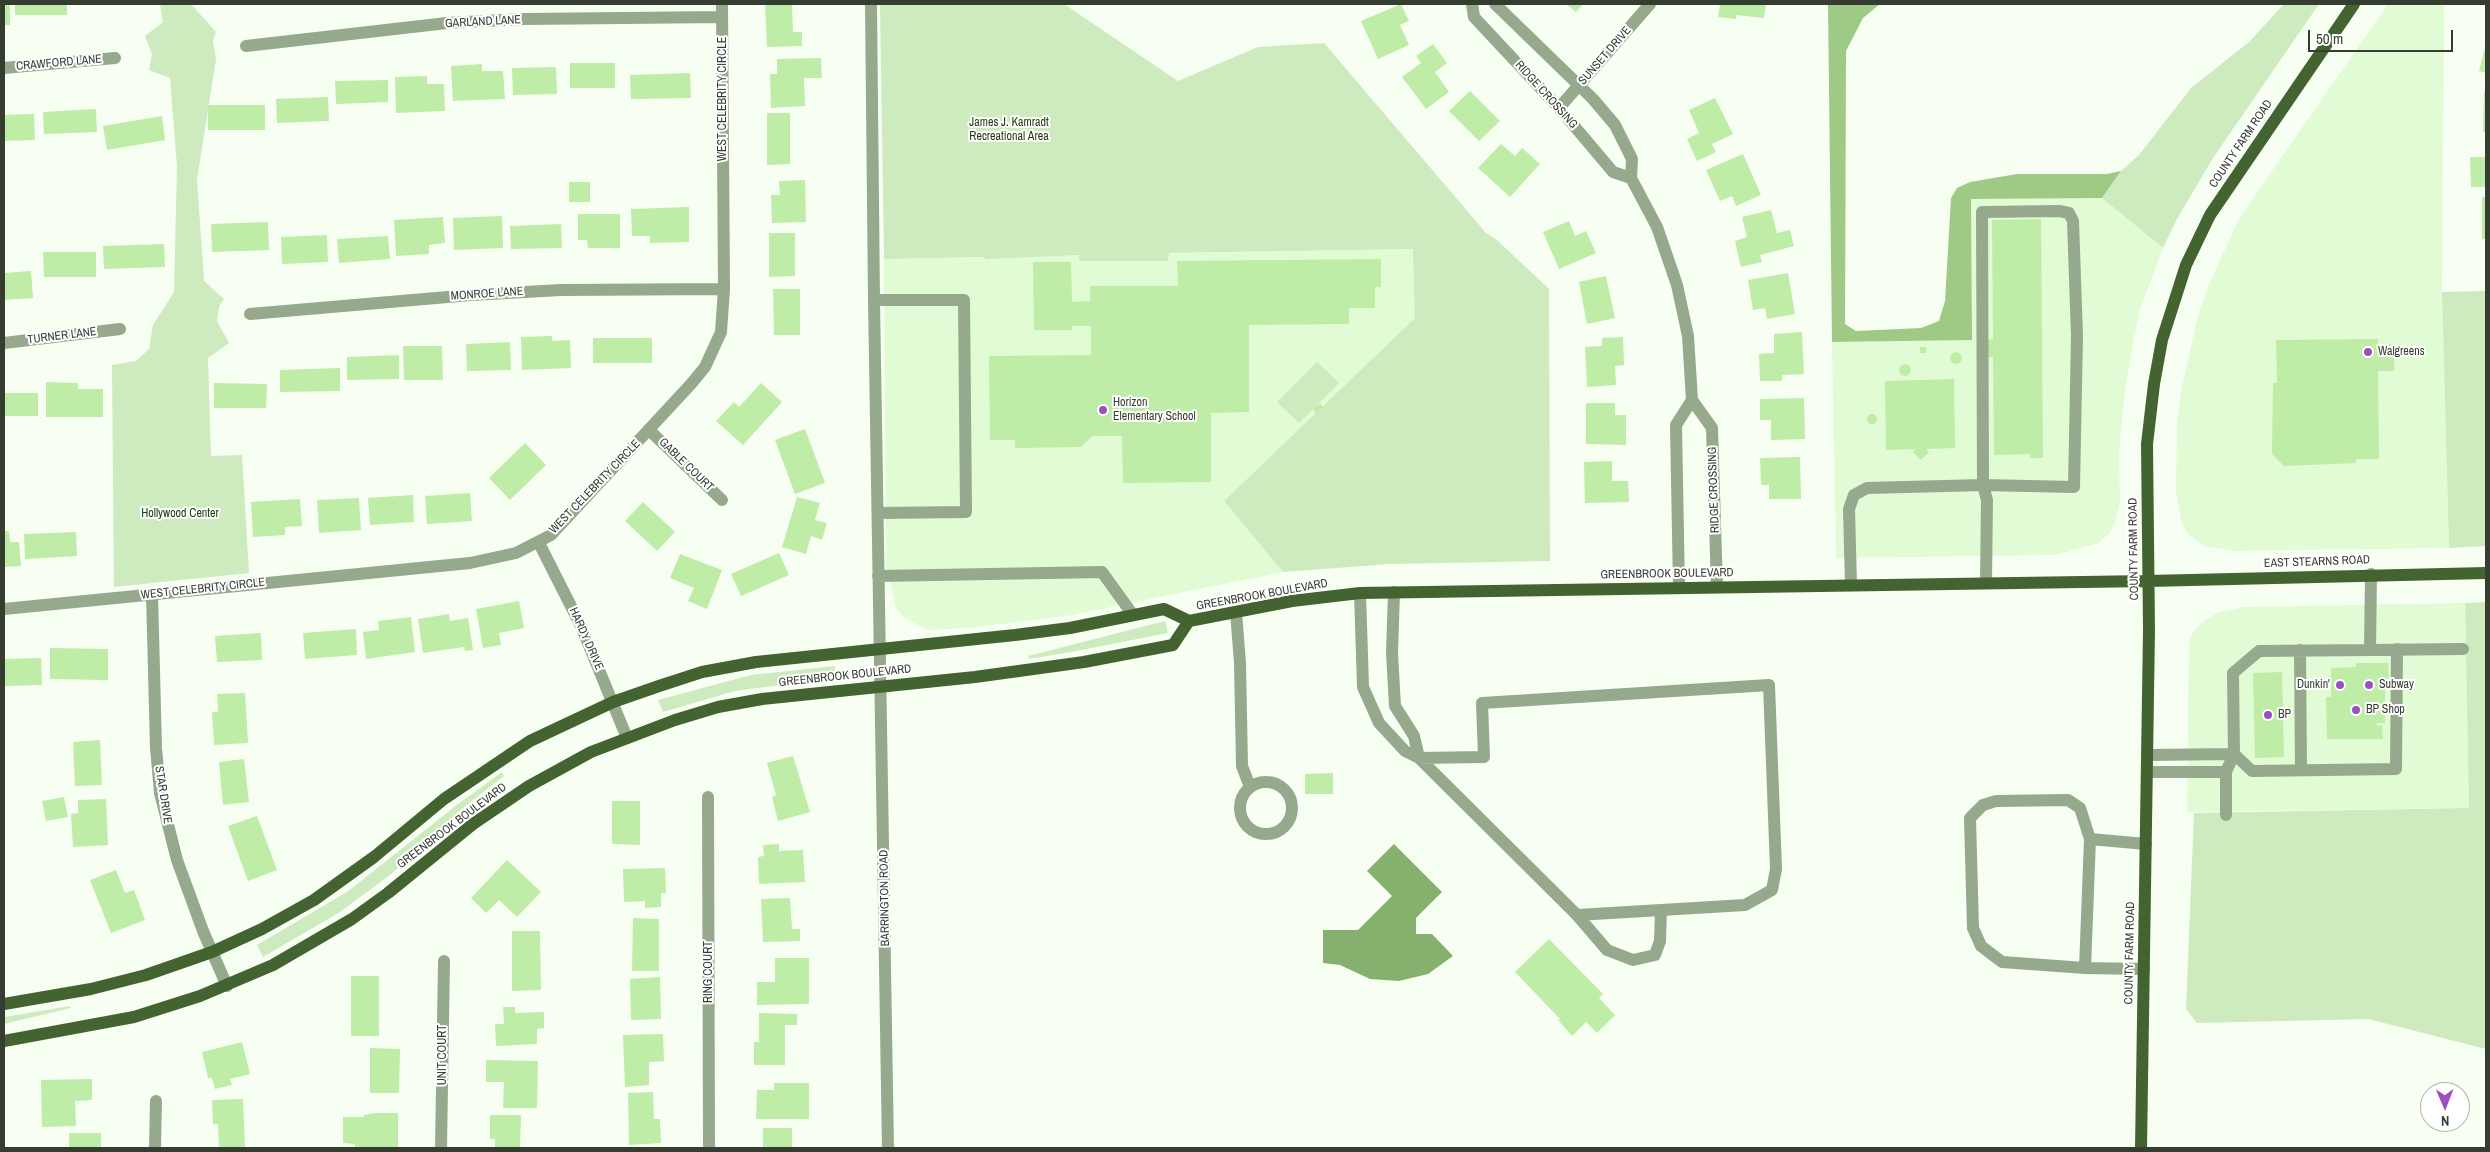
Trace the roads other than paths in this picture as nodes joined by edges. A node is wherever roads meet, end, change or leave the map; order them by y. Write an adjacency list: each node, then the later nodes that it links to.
1 (722, 4): 7 (street, WEST CELEBRITY CIRCLE)
2 (871, 4): 15 (street, BARRINGTON ROAD)
3 (1472, 4): 12 (street, RIDGE CROSSING)
4 (1495, 4): 11 (street)
5 (1650, 4): 11 (street, SUNSET DRIVE)
6 (2354, 4): 28 (main road, COUNTY FARM ROAD)
7 (722, 17): 8 (street, GARLAND LANE); 14 (street, WEST CELEBRITY CIRCLE)
8 (246, 46)
9 (114, 58): 10 (street, CRAWFORD LANE)
10 (4, 68)
11 (1579, 85): 12 (street, SUNSET DRIVE); 13 (street)
12 (1559, 108): 13 (street, RIDGE CROSSING)
13 (1631, 178): 19 (street)
14 (724, 289): 16 (street, MONROE LANE); 20 (street, WEST CELEBRITY CIRCLE)
15 (874, 300): 23 (street, BARRINGTON ROAD); 23 (street)
16 (250, 314)
17 (120, 329): 18 (street, TURNER LANE)
18 (4, 343)
19 (1692, 400): 31 (street, RIDGE CROSSING); 32 (street)
20 (649, 430): 22 (street, GABLE COURT); 24 (street, WEST CELEBRITY CIRCLE)
21 (1983, 485): 21 (street); 29 (street); 30 (street)
22 (722, 500)
23 (878, 513): 27 (street, BARRINGTON ROAD)
24 (539, 543): 35 (street, WEST CELEBRITY CIRCLE); 46 (street, HARDY DRIVE)
25 (2486, 572): 26 (main road, EAST STEARNS ROAD)
26 (2371, 574): 28 (main road, EAST STEARNS ROAD); 44 (street)
27 (878, 576): 38 (street); 40 (street, BARRINGTON ROAD)
28 (2148, 581): 29 (main road, GREENBROOK BOULEVARD); 49 (main road, COUNTY FARM ROAD)
29 (1986, 583): 30 (main road, GREENBROOK BOULEVARD)
30 (1851, 585): 31 (main road, GREENBROOK BOULEVARD)
31 (1717, 587): 32 (main road, GREENBROOK BOULEVARD)
32 (1679, 588): 33 (main road, GREENBROOK BOULEVARD)
33 (1394, 592): 34 (main road, GREENBROOK BOULEVARD); 50 (street)
34 (1360, 593): 37 (main road, GREENBROOK BOULEVARD); 50 (street)
35 (152, 594): 36 (street, WEST CELEBRITY CIRCLE); 61 (street, STAR DRIVE)
36 (4, 609)
37 (1236, 612): 39 (main road, GREENBROOK BOULEVARD); 54 (street)
38 (1133, 616): 39 (main road, GREENBROOK BOULEVARD); 40 (main road, GREENBROOK BOULEVARD)
39 (1189, 621): 45 (main road, GREENBROOK BOULEVARD)
40 (881, 648): 45 (street, BARRINGTON ROAD); 46 (main road, GREENBROOK BOULEVARD)
41 (2397, 649): 42 (street); 44 (street); 51 (street)
42 (2463, 649)
43 (2300, 650): 44 (street); 48 (street); 51 (street)
44 (2370, 650)
45 (882, 687): 47 (main road, GREENBROOK BOULEVARD); 72 (street, BARRINGTON ROAD)
46 (613, 702): 47 (street, HARDY DRIVE); 61 (main road, GREENBROOK BOULEVARD)
47 (627, 738): 65 (main road, GREENBROOK BOULEVARD)
48 (2234, 754): 49 (street); 51 (street); 53 (street)
49 (2148, 755): 52 (main road, COUNTY FARM ROAD)
50 (1419, 758): 59 (street); 60 (street)
51 (2301, 770)
52 (2147, 772): 53 (street); 58 (main road, COUNTY FARM ROAD)
53 (2226, 772): 56 (street)
54 (1250, 787): 54 (street)
55 (708, 797): 71 (street, RING COURT)
56 (2226, 815)
57 (2090, 839): 58 (street); 63 (street); 63 (street)
58 (2146, 844): 64 (main road, COUNTY FARM ROAD)
59 (1660, 910): 60 (street); 60 (street)
60 (1577, 916)
61 (212, 952): 65 (street, STAR DRIVE); 66 (main road, GREENBROOK BOULEVARD)
62 (444, 961): 70 (street, UNIT COURT)
63 (2084, 968): 64 (street)
64 (2144, 969): 73 (main road, COUNTY FARM ROAD)
65 (227, 986): 67 (main road, GREENBROOK BOULEVARD)
66 (4, 1004)
67 (4, 1042)
68 (156, 1102): 69 (street)
69 (155, 1148)
70 (441, 1148)
71 (709, 1148)
72 (888, 1148)
73 (2141, 1148)

